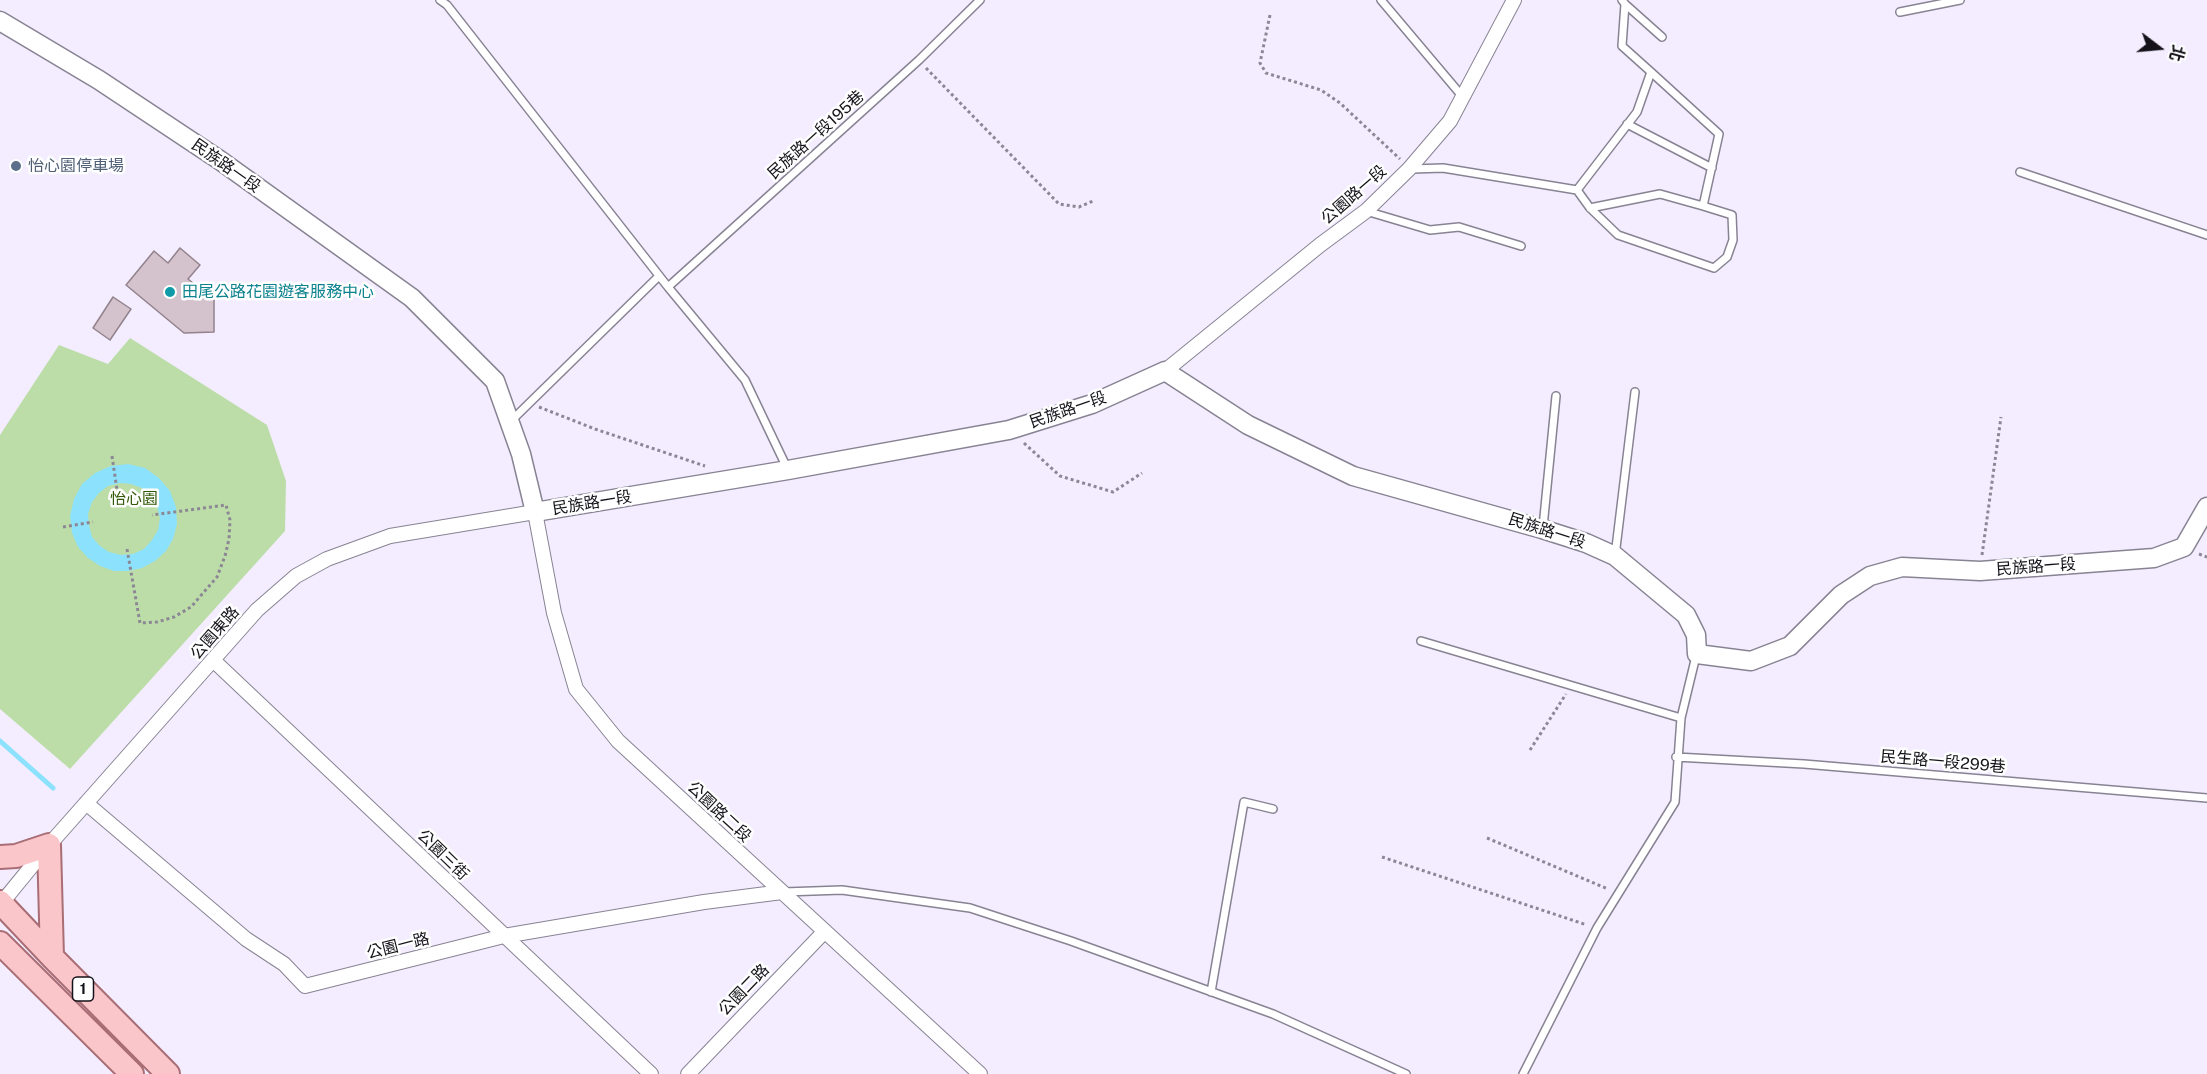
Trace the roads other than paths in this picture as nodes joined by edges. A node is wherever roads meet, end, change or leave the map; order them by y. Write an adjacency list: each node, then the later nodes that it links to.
1 (440, 0): 6 (lane)
2 (980, 0): 24 (lane, 民族路一段195巷)
3 (1381, 0): 12 (lane)
4 (1514, 0): 12 (street, 公園路一段)
5 (1960, 0): 8 (lane)
6 (450, 2): 23 (lane)
7 (1624, 2): 10 (lane); 11 (lane)
8 (1900, 12)
9 (0, 21): 28 (street, 民族路一段)
10 (1662, 37)
11 (1651, 72): 13 (lane); 14 (lane)
12 (1463, 98): 15 (street, 公園路一段)
13 (1627, 124): 14 (lane); 17 (lane)
14 (1712, 168): 18 (lane)
15 (1409, 169): 17 (lane); 20 (street, 公園路一段)
16 (2020, 172): 21 (lane)
17 (1577, 190): 19 (lane)
18 (1703, 206): 19 (lane); 19 (lane)
19 (1590, 208)
20 (1366, 211): 22 (lane); 25 (street, 公園路一段)
21 (2207, 235)
22 (1521, 246)
23 (660, 276): 24 (lane); 28 (lane)
24 (668, 287): 29 (lane)
25 (1166, 371): 29 (street, 民族路一段); 32 (street, 民族路一段)
26 (1635, 392): 33 (lane)
27 (1556, 396): 32 (lane)
28 (509, 422): 30 (street, 民族路一段)
29 (788, 470): 30 (street, 民族路一段)
30 (536, 512): 36 (street, 公園東路); 44 (street, 公園路二段)
31 (2205, 515): 35 (street, 民族路一段)
32 (1542, 529): 33 (street, 民族路一段)
33 (1615, 556): 35 (street, 民族路一段)
34 (1421, 641): 37 (lane)
35 (1697, 654): 37 (lane)
36 (213, 660): 40 (street, 公園東路); 47 (street, 公園三街)
37 (1681, 718): 38 (lane)
38 (1677, 757): 39 (lane, 民生路一段299巷); 57 (lane)
39 (2207, 798)
40 (86, 803): 42 (street, 公園東路); 47 (street, 公園一路)
41 (1273, 809): 50 (lane)
42 (49, 845): 43 (main road); 45 (street, 公園東路); 49 (main road)
43 (0, 857)
44 (782, 892): 46 (street, 公園路二段); 47 (street, 公園一路); 50 (lane)
45 (1, 904): 49 (main road, 1)
46 (825, 931): 54 (street, 公園二路); 55 (street, 公園路二段)
47 (504, 936): 53 (street, 公園三街)
48 (0, 944): 51 (main road, 1)
49 (52, 957): 52 (main road, 1)
50 (1211, 992): 56 (lane)
51 (132, 1074)
52 (168, 1074)
53 (651, 1074)
54 (688, 1074)
55 (980, 1074)
56 (1406, 1074)
57 (1523, 1074)

